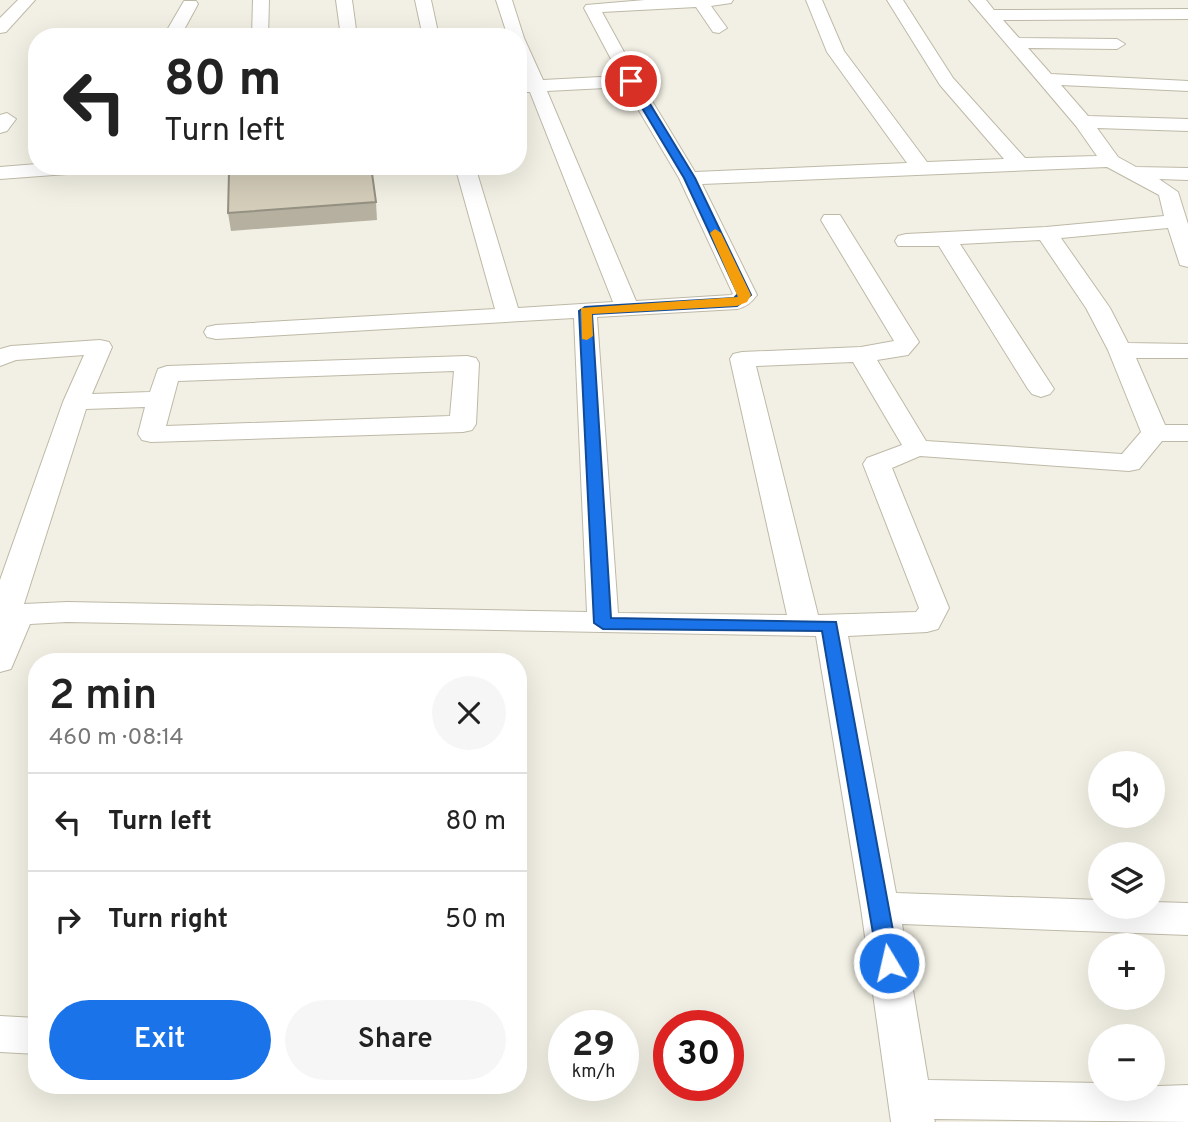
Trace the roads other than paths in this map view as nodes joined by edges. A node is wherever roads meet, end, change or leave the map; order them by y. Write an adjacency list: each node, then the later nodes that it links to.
1 (27, 0): 14 (street)
2 (261, 0): 16 (street)
3 (344, 0): 17 (street)
4 (423, 0): 18 (street)
5 (504, 0): 19 (street)
6 (725, 0): 10 (street)
7 (814, 0): 31 (street)
8 (895, 0): 30 (street)
9 (977, 0): 12 (street)
10 (699, 1): 20 (street); 24 (street)
11 (190, 4): 15 (street)
12 (989, 15): 13 (street); 21 (street)
13 (1188, 15)
14 (0, 28)
15 (176, 28)
16 (260, 28)
17 (348, 28)
18 (429, 28)
19 (513, 28)
20 (719, 28)
21 (1015, 43): 22 (street); 23 (street)
22 (1117, 44)
23 (1045, 79): 26 (street); 27 (street)
24 (631, 81): 25 (street); 37 (street)
25 (527, 86): 44 (street)
26 (1188, 86)
27 (1083, 121): 28 (street); 29 (street)
28 (1188, 125)
29 (1111, 160): 30 (street); 33 (street)
30 (1021, 166): 31 (street)
31 (922, 170): 37 (street)
32 (28, 171): 34 (street)
33 (1133, 172): 35 (street); 39 (street)
34 (0, 173)
35 (1188, 174)
36 (468, 175): 46 (street)
37 (689, 178): 44 (street)
38 (832, 220): 50 (street)
39 (1175, 221): 40 (street); 43 (street)
40 (1046, 233): 41 (street); 48 (street)
41 (945, 239): 42 (street); 52 (street)
42 (906, 241)
43 (1188, 260)
44 (627, 308): 45 (street)
45 (585, 311): 46 (street); 59 (street)
46 (509, 314): 47 (street)
47 (216, 332)
48 (1120, 350): 49 (street); 55 (street)
49 (1188, 352)
50 (861, 354): 57 (street); 60 (street)
51 (0, 359): 54 (street)
52 (1041, 389)
53 (160, 399): 53 (street); 54 (street)
54 (76, 402): 58 (street)
55 (1155, 433): 56 (street); 57 (street)
56 (1188, 433)
57 (917, 448): 60 (street)
58 (19, 615): 59 (street); 61 (street)
59 (603, 623): 60 (street)
60 (817, 625): 62 (street)
61 (0, 661)
62 (880, 908): 63 (street); 67 (street)
63 (1188, 919)
64 (0, 1034): 65 (street)
65 (28, 1036)
66 (1188, 1105): 67 (street)
67 (912, 1110)

